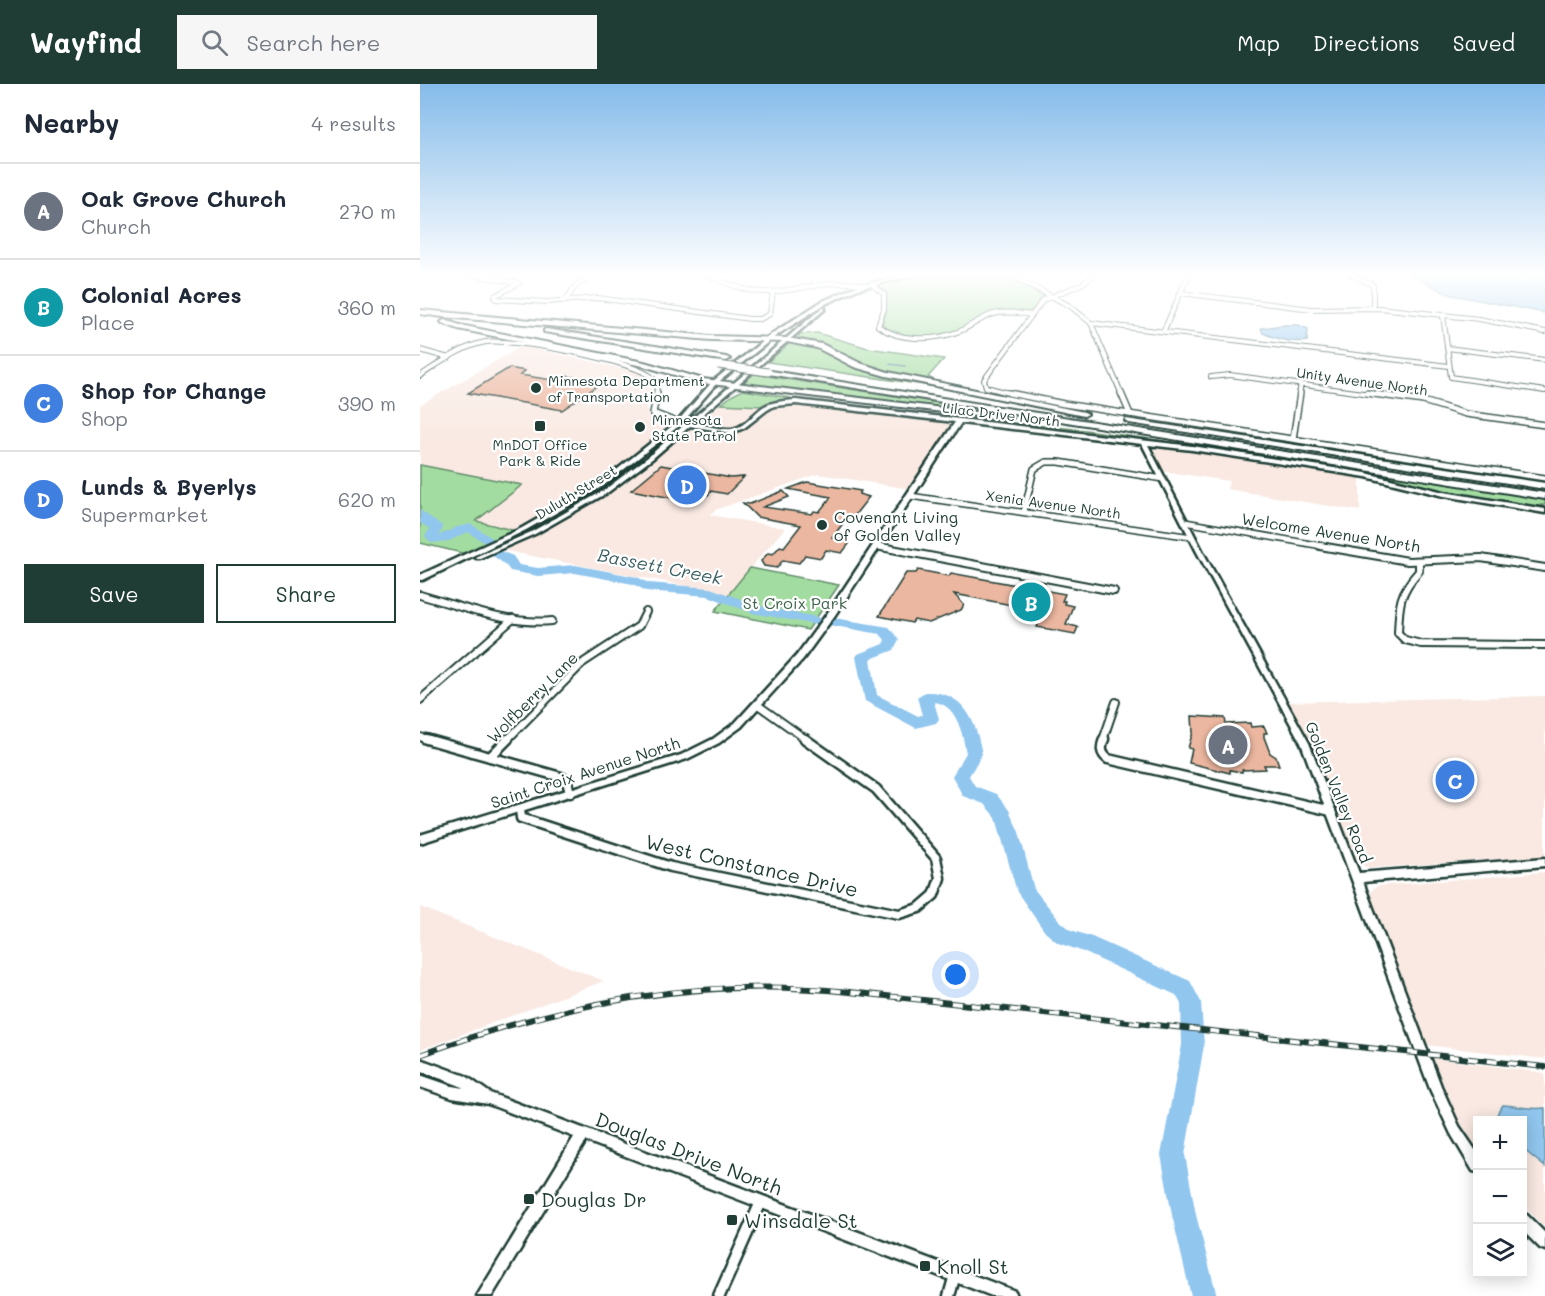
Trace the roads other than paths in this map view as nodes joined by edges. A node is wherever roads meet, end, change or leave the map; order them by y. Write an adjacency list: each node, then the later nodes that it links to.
1 (476, 331): 22 (highway)
2 (499, 331): 34 (highway, bridge)
3 (543, 331): 26 (highway)
4 (626, 331): 13 (highway)
5 (782, 331): 13 (street, Duluth Street)
6 (798, 331): 14 (street, Duluth Street)
7 (887, 331): 8 (street)
8 (961, 331)
9 (1021, 331): 27 (street, Lilac Drive North)
10 (1094, 331): 27 (street)
11 (1168, 331): 19 (street)
12 (1445, 331): 15 (street)
13 (769, 339): 14 (highway); 22 (street, Duluth Street)
14 (787, 340): 24 (street, Duluth Street); 26 (highway)
15 (1447, 348): 18 (street); 19 (street)
16 (420, 350): 17 (street)
17 (448, 358): 20 (street); 29 (street, Lilac Drive North)
18 (1545, 360)
19 (1449, 366): 25 (street)
20 (420, 376)
21 (1210, 377): 23 (street, Unity Avenue North)
22 (714, 383): 24 (highway); 29 (street, Duluth Street)
23 (1301, 384): 31 (street, Unity Avenue North); 32 (street)
24 (734, 386): 30 (street, Duluth Street); 34 (highway)
25 (1545, 391)
26 (1084, 414): 37 (highway)
27 (1130, 414): 32 (street, Lilac Drive North)
28 (959, 421): 30 (street, Lilac Drive North); 33 (street, Lilac Drive North); 38 (street, Saint Croix Avenue North)
29 (679, 423): 30 (street, Lilac Drive North); 47 (street, Duluth Street)
30 (689, 425): 48 (street, Duluth Street)
31 (1545, 425)
32 (1293, 439): 35 (street, Lilac Drive North)
33 (1143, 442): 36 (street, Golden Valley Road); 40 (street, Lilac Drive North)
34 (1216, 444): 39 (highway)
35 (1545, 478)
36 (1163, 479): 41 (street); 42 (street, Golden Valley Road)
37 (1545, 486)
38 (910, 496): 41 (street, Xenia Avenue North); 44 (street, Saint Croix Avenue North)
39 (1545, 496)
40 (1545, 511)
41 (1024, 512): 43 (street, Xenia Avenue North)
42 (1185, 522): 43 (street, Golden Valley Road); 45 (street, Welcome Avenue North)
43 (1192, 537): 62 (street, Golden Valley Road)
44 (876, 546): 49 (street); 57 (street, Saint Croix Avenue North)
45 (1419, 561): 46 (street, Welcome Avenue North); 54 (street)
46 (1545, 567)
47 (420, 578)
48 (420, 583)
49 (1114, 591)
50 (420, 595): 52 (street)
51 (646, 612): 59 (street, Wolfberry Lane)
52 (513, 620): 53 (street); 55 (street)
53 (552, 621)
54 (1545, 645)
55 (420, 700)
56 (1116, 702): 62 (street)
57 (758, 705): 60 (street, Saint Croix Avenue North); 61 (street, West Constance Drive)
58 (420, 737): 59 (street)
59 (490, 757): 60 (street)
60 (570, 793): 61 (street, Saint Croix Avenue North)
61 (520, 809): 63 (street, Saint Croix Avenue North)
62 (1331, 812): 65 (street, Golden Valley Road)
63 (420, 839)
64 (1545, 862): 65 (street)
65 (1356, 878): 70 (street, Golden Valley Road)
66 (420, 1065): 68 (street, Douglas Drive North)
67 (420, 1081): 68 (street, Douglas Drive North)
68 (488, 1098): 69 (street, Douglas Drive North)
69 (583, 1134): 71 (street, Douglas Drive North); 75 (street)
70 (1473, 1158)
71 (761, 1202): 74 (street, Douglas Drive North); 76 (street)
72 (1526, 1224): 73 (street)
73 (1545, 1243)
74 (955, 1275): 77 (street); 78 (street, Douglas Drive North)
75 (484, 1296)
76 (719, 1296)
77 (949, 1296)
78 (1010, 1296)

